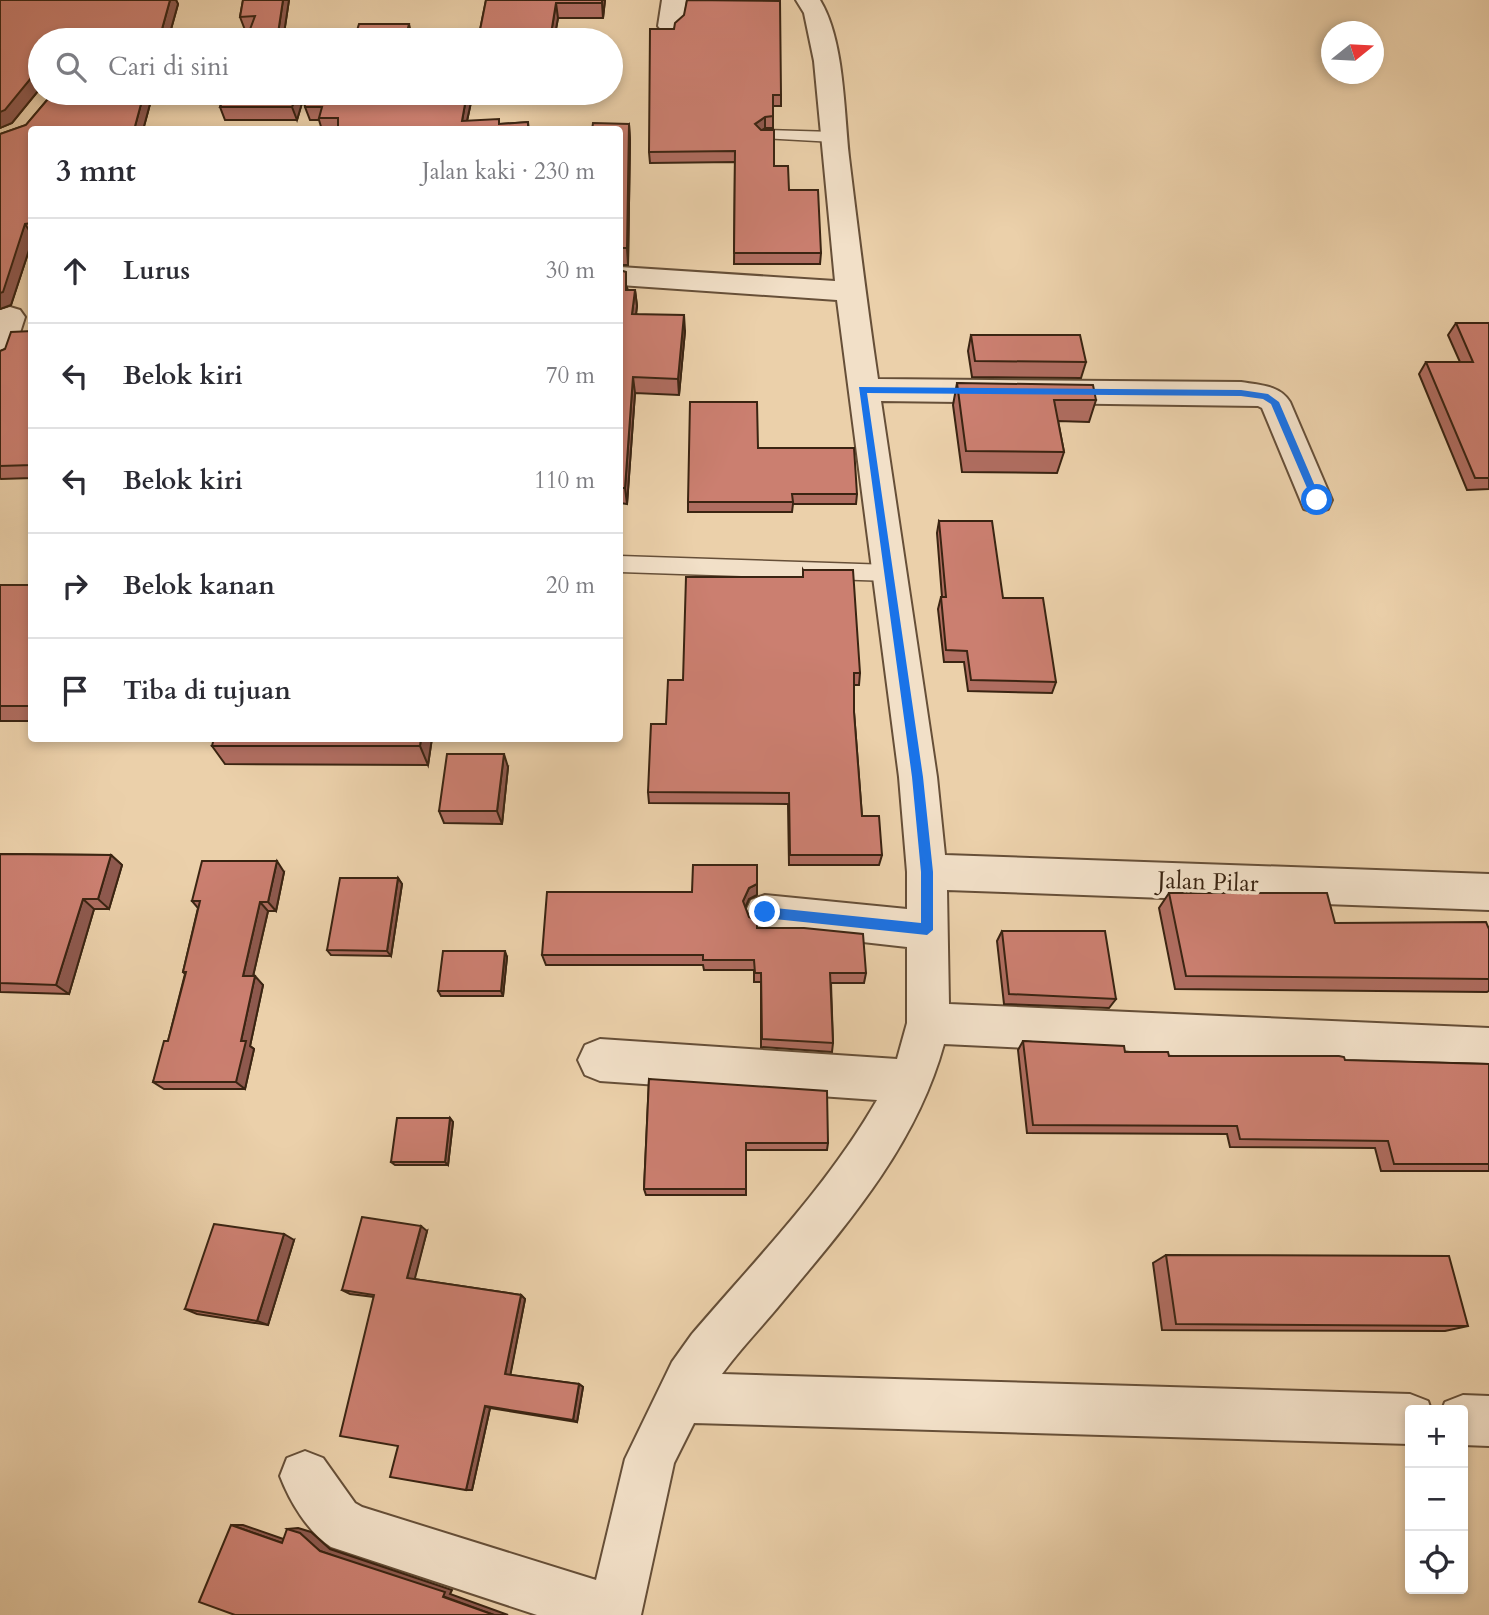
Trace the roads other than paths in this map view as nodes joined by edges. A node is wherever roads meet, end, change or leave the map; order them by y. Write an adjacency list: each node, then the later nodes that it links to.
1 (674, 0): 3 (street)
2 (808, 0): 5 (street)
3 (670, 26)
4 (766, 135): 5 (lane)
5 (834, 137): 7 (street)
6 (623, 276): 7 (street)
7 (849, 291): 10 (street)
8 (14, 317): 9 (street)
9 (0, 354)
10 (862, 390): 11 (street); 13 (street)
11 (1317, 500)
12 (623, 564): 13 (lane)
13 (890, 573): 14 (street)
14 (927, 872): 15 (street, Jalan Pilar); 17 (street)
15 (1489, 892)
16 (765, 912): 17 (street)
17 (927, 930): 18 (street)
18 (928, 1023): 19 (street); 21 (street)
19 (1489, 1049)
20 (600, 1060): 21 (street)
21 (912, 1081): 22 (street)
22 (680, 1398): 23 (street); 27 (street)
23 (1405, 1419)
24 (1468, 1420): 25 (street)
25 (1489, 1421)
26 (305, 1476): 27 (street)
27 (614, 1614)

